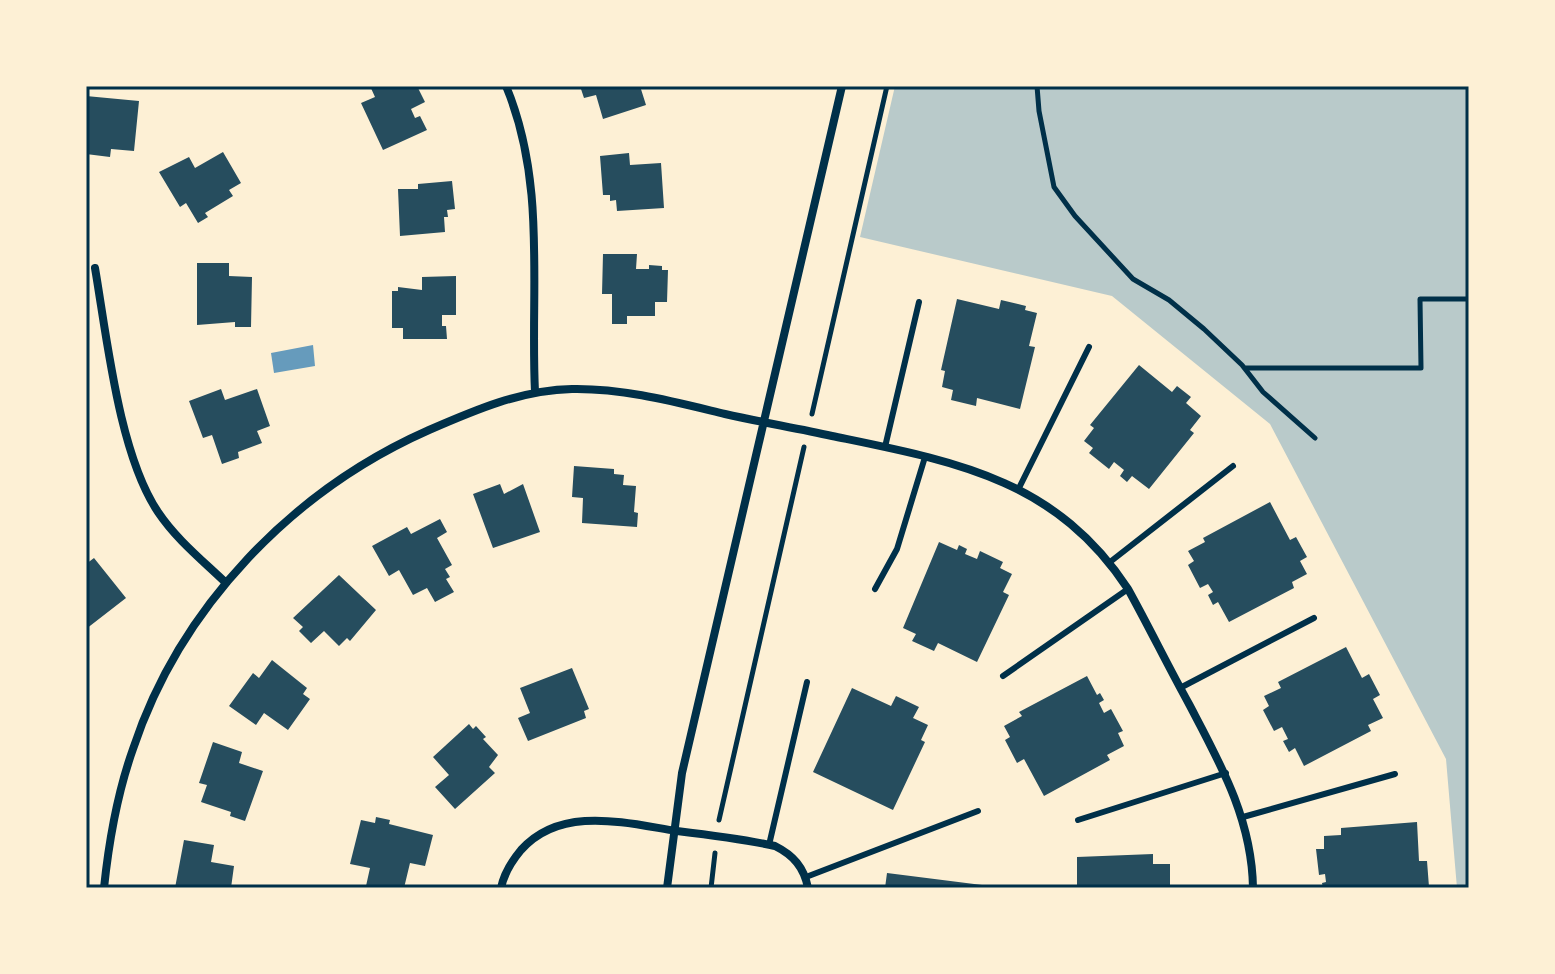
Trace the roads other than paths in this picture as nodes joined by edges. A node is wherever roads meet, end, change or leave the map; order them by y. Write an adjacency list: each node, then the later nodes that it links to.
1 (506, 86): 6 (street)
2 (842, 86): 7 (street)
3 (95, 268): 13 (street)
4 (919, 302): 8 (lane)
5 (1089, 347): 11 (lane)
6 (535, 392): 7 (street); 13 (street)
7 (764, 423): 8 (street); 25 (street)
8 (885, 447): 9 (street)
9 (925, 457): 11 (street); 14 (lane)
10 (1233, 466): 12 (lane)
11 (1019, 488): 12 (street)
12 (1110, 562): 15 (street)
13 (226, 583): 28 (street)
14 (875, 589)
15 (1128, 589): 17 (lane); 19 (street)
16 (1314, 618): 19 (lane)
17 (1003, 676)
18 (807, 682): 26 (lane)
19 (1180, 688): 20 (street)
20 (1226, 773): 23 (street); 24 (lane)
21 (1395, 774): 23 (lane)
22 (978, 811): 27 (lane)
23 (1243, 817): 32 (street)
24 (1078, 820)
25 (673, 830): 26 (street); 29 (street); 30 (street)
26 (769, 845): 27 (street)
27 (806, 877): 31 (street)
28 (104, 888)
29 (501, 888)
30 (667, 888)
31 (808, 888)
32 (1253, 888)

